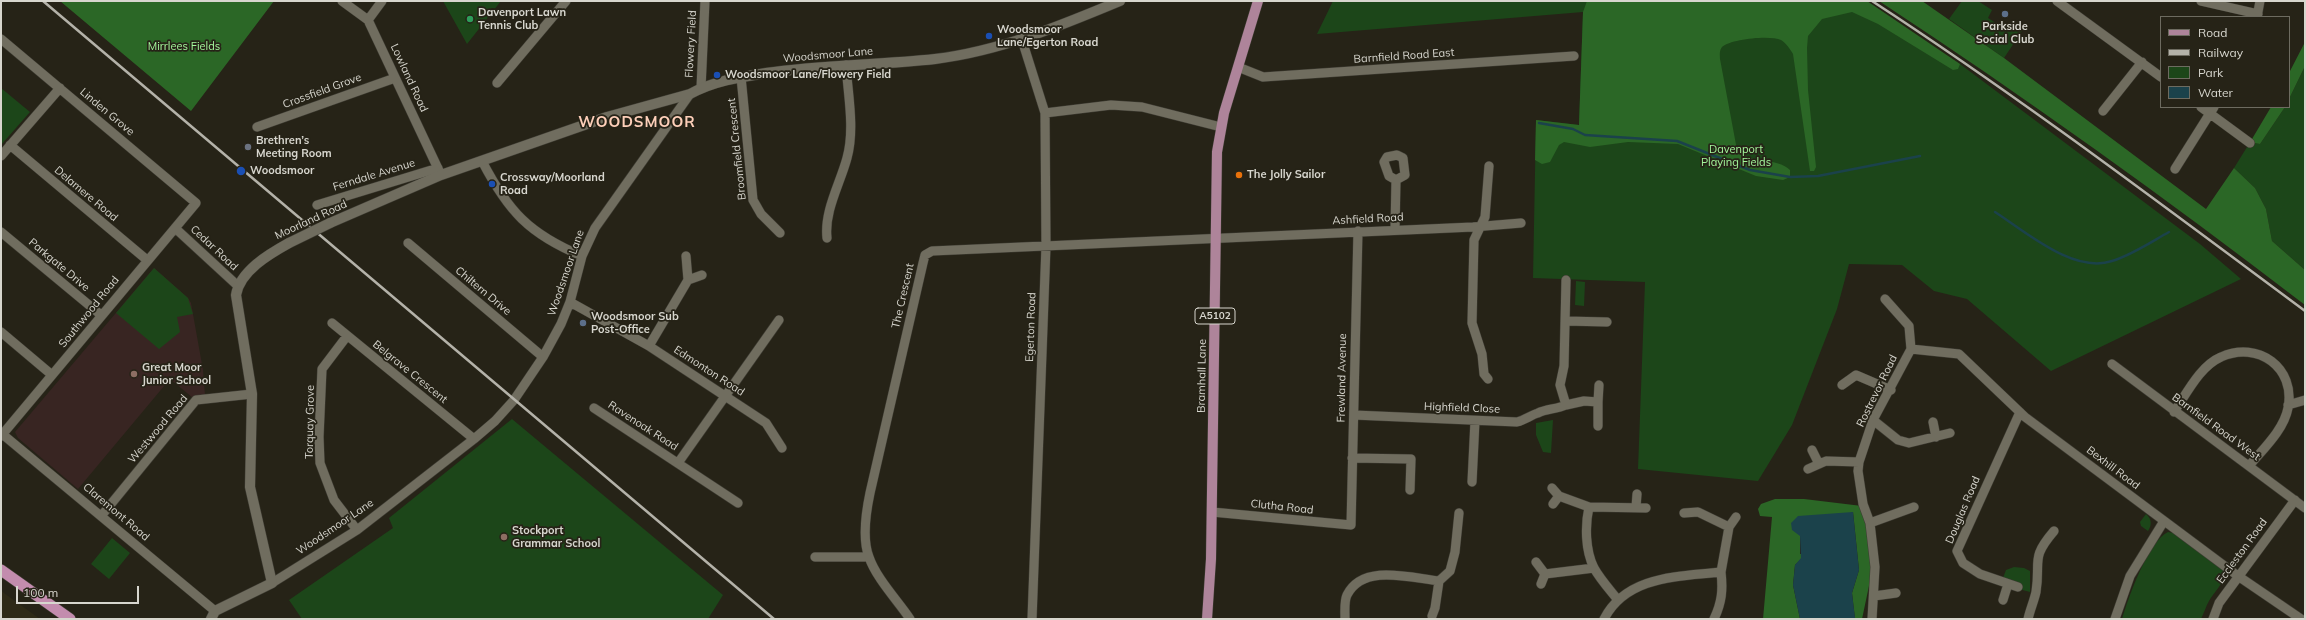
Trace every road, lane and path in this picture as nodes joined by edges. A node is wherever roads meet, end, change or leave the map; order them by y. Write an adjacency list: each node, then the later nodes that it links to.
1 (342, 1): 13 (street, Lowland Road)
2 (382, 1): 13 (street)
3 (566, 1): 23 (street)
4 (706, 1): 25 (street, Flowery Field)
5 (1120, 1): 15 (street, Woodsmoor Lane)
6 (1252, 1): 12 (main road, Bramhall Lane / A5102)
7 (1258, 1): 12 (main road, Bramhall Lane / A5102)
8 (2201, 1): 11 (street)
9 (2260, 1): 11 (street)
10 (2063, 3): 17 (street)
11 (2257, 15)
12 (1252, 17): 19 (main road, Bramhall Lane / A5102)
13 (368, 20): 22 (street, Lowland Road)
14 (1, 39): 24 (street, Linden Grove)
15 (1022, 40): 18 (street, Woodsmoor Lane); 29 (street, Egerton Road)
16 (1574, 56): 19 (street, Barnfield Road East)
17 (2142, 62): 20 (street); 27 (street)
18 (846, 65): 21 (street, Woodsmoor Lane); 49 (street)
19 (1238, 67): 31 (main road, Bramhall Lane / A5102)
20 (2160, 75)
21 (741, 77): 25 (street, Woodsmoor Lane); 48 (street, Broomfield Crescent)
22 (395, 78): 30 (street, Crossfield Grove); 38 (street, Lowland Road)
23 (497, 83)
24 (60, 88): 33 (street); 40 (street, Linden Grove)
25 (701, 88): 26 (street, Woodsmoor Lane)
26 (690, 94): 35 (street, Moorland Road); 53 (street, Woodsmoor Lane)
27 (2103, 111)
28 (2212, 111): 32 (street); 37 (street)
29 (1045, 114): 31 (street); 52 (street, Egerton Road)
30 (257, 127)
31 (1221, 127): 50 (main road, Bramhall Lane / A5102)
32 (2250, 143)
33 (10, 145): 34 (street); 55 (street, Delamere Road)
34 (1, 156)
35 (482, 161): 38 (street, Moorland Road); 53 (street)
36 (1489, 166): 43 (street)
37 (2174, 169)
38 (439, 172): 41 (street, Ferndale Avenue); 59 (street, Moorland Road, bridge)
39 (1396, 180): 45 (street)
40 (196, 203): 44 (street, Southwood Road)
41 (317, 205)
42 (1521, 223): 43 (street, Ashfield Road)
43 (1482, 226): 45 (street, Ashfield Road); 74 (street)
44 (175, 228): 55 (street, Southwood Road); 59 (street, Cedar Road)
45 (1395, 229): 46 (street, Ashfield Road)
46 (1358, 231): 50 (street, Ashfield Road); 87 (street, Frewland Avenue)
47 (1, 232): 62 (street, Parkgate Drive)
48 (780, 233)
49 (827, 238)
50 (1217, 238): 52 (street, The Crescent); 117 (main road, Bramhall Lane / A5102)
51 (408, 244): 71 (street, Chiltern Drive)
52 (1046, 246): 129 (street, The Crescent); 149 (street, Egerton Road)
53 (582, 256): 61 (street, Woodsmoor Lane)
54 (686, 256): 57 (street)
55 (147, 260): 62 (street, Southwood Road)
56 (702, 276): 57 (street)
57 (688, 280): 69 (street)
58 (1566, 280): 64 (street)
59 (238, 286): 78 (street)
60 (1885, 299): 70 (street, Rostrevor Road)
61 (570, 302): 69 (street, Edmonton Road); 71 (street, Woodsmoor Lane)
62 (101, 315): 73 (street, Southwood Road)
63 (779, 320): 79 (street, Ravenoak Road)
64 (1566, 321): 65 (street); 82 (street)
65 (1607, 322)
66 (332, 323): 68 (street, Belgrave Crescent)
67 (1, 332): 73 (street)
68 (347, 336): 95 (street, Belgrave Crescent); 126 (street, Torquay Grove)
69 (649, 346): 79 (street, Edmonton Road)
70 (1911, 349): 77 (street, Rostrevor Road); 85 (street, Bexhill Road)
71 (542, 357): 95 (street, Woodsmoor Lane)
72 (2112, 364): 86 (street, Barnfield Road West)
73 (52, 375): 93 (street, Southwood Road)
74 (1488, 379)
75 (1599, 385): 81 (street)
76 (1842, 385): 77 (street)
77 (1891, 390): 88 (street, Rostrevor Road)
78 (252, 394): 120 (street, Westwood Road); 137 (street)
79 (726, 397): 96 (street, Edmonton Road); 100 (street, Ravenoak Road)
80 (2305, 400): 83 (street)
81 (1598, 402): 82 (street, Highfield Close); 91 (street)
82 (1566, 405): 89 (street, Highfield Close)
83 (2288, 405): 86 (street); 102 (street)
84 (594, 408): 100 (street, Ravenoak Road)
85 (2020, 412): 122 (street, Bexhill Road); 139 (street, Douglas Road)
86 (2174, 412): 102 (street, Barnfield Road West)
87 (1354, 414): 89 (street, Highfield Close); 98 (street, Frewland Avenue)
88 (1873, 420): 94 (street); 99 (street, Rostrevor Road)
89 (1475, 421): 104 (street)
90 (1933, 422): 94 (street)
91 (1598, 426)
92 (1950, 433): 94 (street)
93 (2, 434): 120 (street, Claremont Road)
94 (1936, 437)
95 (474, 439): 126 (street, Woodsmoor Lane)
96 (782, 448)
97 (1812, 450): 101 (street)
98 (1352, 458): 106 (street); 124 (street, Frewland Avenue)
99 (1859, 462): 101 (street); 123 (street, Rostrevor Road)
100 (678, 464): 110 (street, Ravenoak Road)
101 (1819, 464): 103 (street)
102 (2249, 466): 109 (street, Barnfield Road West)
103 (1808, 469)
104 (1472, 482)
105 (1552, 488): 108 (street)
106 (1410, 490)
107 (1637, 494): 113 (street)
108 (1559, 496): 111 (street); 112 (street)
109 (2295, 500): 116 (street, Barnfield Road West); 135 (street, Eccleston Road)
110 (738, 503)
111 (1553, 504)
112 (1589, 507): 113 (street); 131 (street)
113 (1636, 507): 115 (street)
114 (1914, 507): 123 (street)
115 (1646, 508)
116 (2305, 508)
117 (1212, 512): 124 (street, Clutha Road); 150 (main road, Bramhall Lane / A5102)
118 (1459, 513): 136 (street)
119 (1684, 513): 125 (street)
120 (102, 515): 145 (street, Claremont Road)
121 (1736, 517): 125 (street)
122 (2164, 521): 135 (street, Bexhill Road); 156 (street)
123 (1870, 523): 142 (street, Rostrevor Road)
124 (1350, 525)
125 (1729, 526): 133 (street)
126 (357, 530): 137 (street, Woodsmoor Lane)
127 (2054, 531): 155 (street)
128 (815, 557): 129 (street)
129 (869, 557): 148 (street, The Crescent)
130 (1536, 562): 134 (street)
131 (1594, 568): 134 (street); 143 (street)
132 (2, 572): 147 (highway)
133 (1721, 572): 143 (street); 153 (street)
134 (1545, 574): 138 (street)
135 (2238, 576): 157 (street, Eccleston Road); 158 (street, Bexhill Road)
136 (1438, 581): 146 (street); 151 (street)
137 (272, 583): 145 (street, Woodsmoor Lane)
138 (1541, 584)
139 (2008, 584): 140 (street, Douglas Road); 144 (street)
140 (2018, 587)
141 (1896, 593): 142 (street)
142 (1874, 596): 154 (street, Rostrevor Road)
143 (1618, 600): 152 (street)
144 (2004, 600)
145 (213, 615)
146 (1432, 616)
147 (68, 619)
148 (910, 619)
149 (1032, 619)
150 (1207, 619)
151 (1345, 619)
152 (1604, 619)
153 (1714, 619)
154 (1872, 619)
155 (2028, 619)
156 (2115, 619)
157 (2213, 619)
158 (2301, 619)

